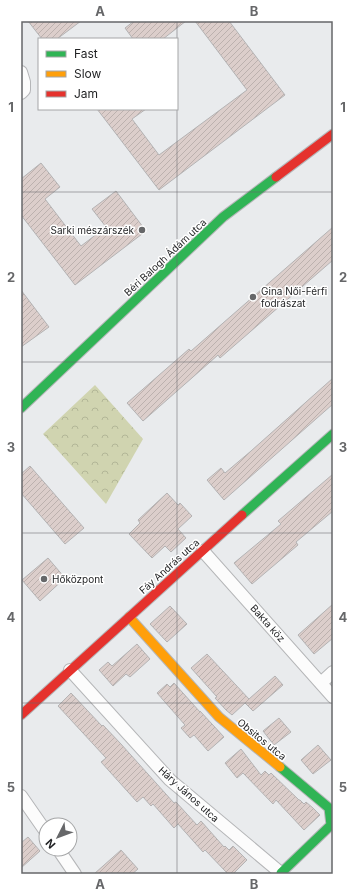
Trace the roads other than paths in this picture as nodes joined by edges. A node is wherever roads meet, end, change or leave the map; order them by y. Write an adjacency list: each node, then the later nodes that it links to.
1 (21, 72): 2 (street)
2 (21, 93)
3 (333, 134): 4 (street, Béri Balogh Ádám utca)
4 (21, 408)
5 (333, 434): 6 (street, Fáy András utca)
6 (203, 551): 7 (street, Fáy András utca); 10 (street, Bakta köz)
7 (129, 617): 8 (street, Fáy András utca); 16 (street, Obsitos utca)
8 (70, 670): 12 (street, Fáy András utca); 16 (street, Háry János utca)
9 (333, 672): 10 (street)
10 (321, 683): 11 (street, Bakta köz)
11 (333, 697)
12 (21, 715)
13 (21, 796): 14 (street)
14 (38, 820)
15 (63, 857): 17 (street)
16 (281, 873)
17 (75, 874)

